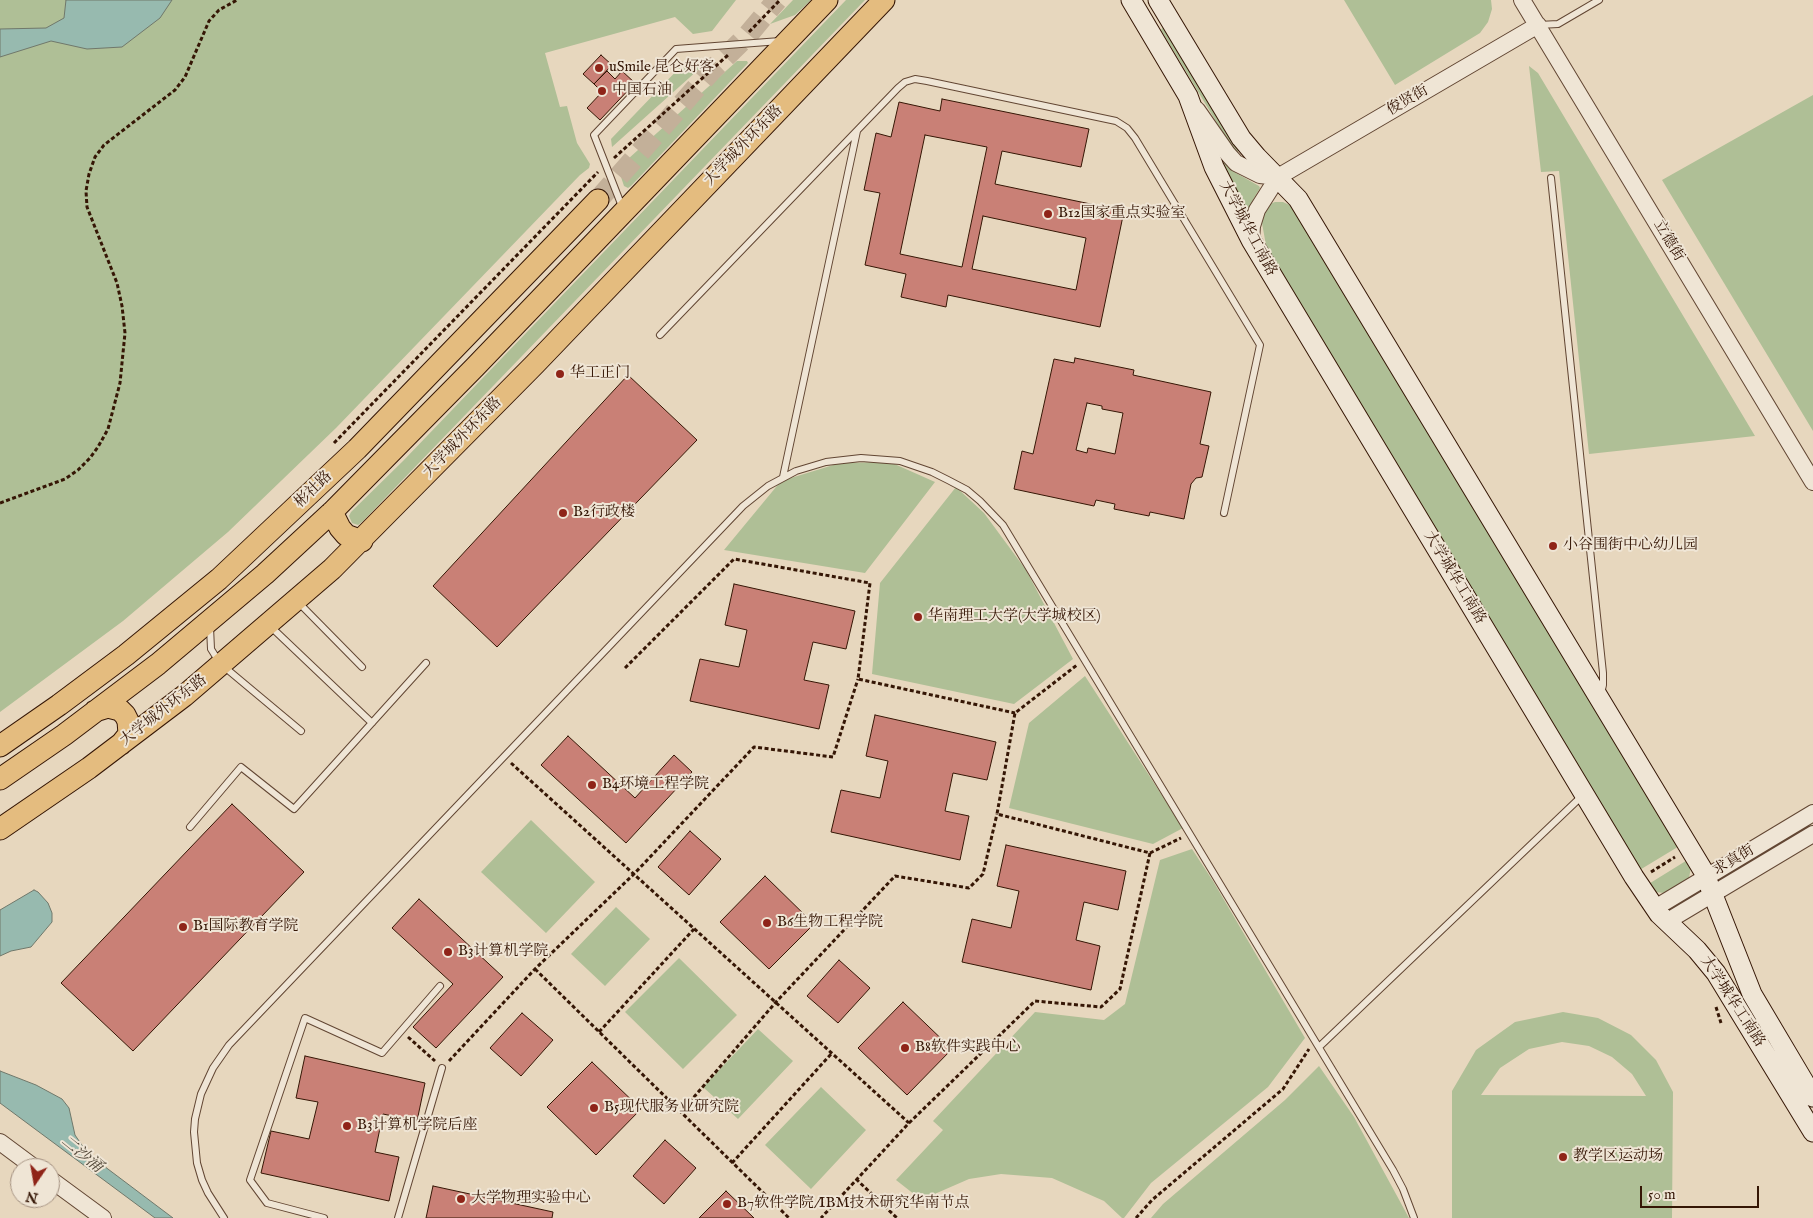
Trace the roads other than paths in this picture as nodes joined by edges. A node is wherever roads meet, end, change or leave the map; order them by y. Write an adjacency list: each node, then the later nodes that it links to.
1 (827, 0): 8 (main road)
2 (884, 0): 21 (main road, 大学城外环东路)
3 (1131, 0): 9 (main road, 大学城华工南路)
4 (1158, 0): 11 (main road, 大学城华工南路)
5 (1522, 0): 7 (street, 立德街)
6 (1599, 0): 7 (lane)
7 (1538, 25): 11 (street, 俊贤街); 18 (street, 立德街)
8 (788, 40): 14 (main road); 14 (lane)
9 (1188, 96): 11 (street); 15 (main road, 大学城华工南路)
10 (857, 130): 16 (lane); 17 (lane); 20 (lane)
11 (1278, 178): 15 (street, 俊贤街); 28 (main road, 大学城华工南路)
12 (1551, 178): 28 (lane)
13 (598, 200): 33 (main road, 彬社路)
14 (624, 212): 19 (main road)
15 (1251, 241): 35 (main road, 大学城华工南路)
16 (660, 335)
17 (783, 477): 43 (lane); 51 (lane)
18 (1813, 482)
19 (332, 512): 21 (main road); 23 (main road)
20 (1224, 513)
21 (362, 541): 22 (main road, 大学城外环东路)
22 (297, 601): 24 (main road, 大学城外环东路); 27 (lane)
23 (210, 620): 26 (lane); 29 (main road)
24 (269, 625): 26 (main road, 大学城外环东路); 30 (lane)
25 (426, 663): 30 (lane)
26 (222, 665): 31 (lane); 32 (main road, 大学城外环东路)
27 (362, 667)
28 (1598, 698): 40 (main road, 大学城华工南路)
29 (96, 711): 32 (main road); 34 (main road)
30 (372, 723): 37 (lane)
31 (301, 731)
32 (121, 744): 38 (main road, 大学城外环东路)
33 (0, 746)
34 (0, 779)
35 (1584, 794): 41 (main road, 大学城华工南路); 43 (lane)
36 (1813, 813): 40 (street, 求真街)
37 (190, 827)
38 (0, 829)
39 (1813, 834): 40 (street, 求真街)
40 (1710, 886): 41 (street, 求真街); 45 (main road, 大学城华工南路)
41 (1661, 915): 46 (main road, 大学城华工南路)
42 (440, 986): 52 (lane)
43 (1316, 1046): 54 (lane)
44 (442, 1068): 53 (lane)
45 (1813, 1097)
46 (1813, 1132)
47 (0, 1142): 48 (street)
48 (22, 1158)
49 (60, 1186): 50 (street)
50 (102, 1218)
51 (224, 1218)
52 (324, 1218)
53 (398, 1218)
54 (1414, 1218)

